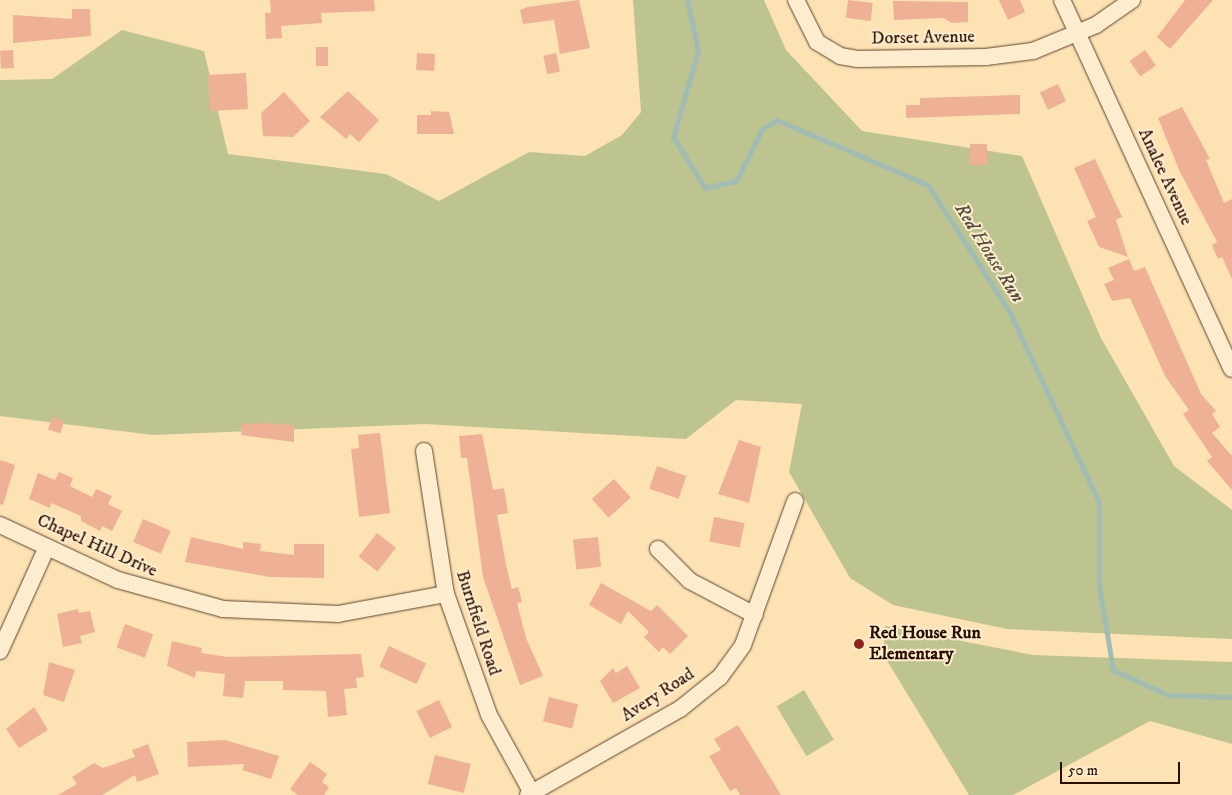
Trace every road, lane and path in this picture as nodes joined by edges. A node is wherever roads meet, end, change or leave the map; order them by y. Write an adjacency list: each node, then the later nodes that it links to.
1 (796, 0): 4 (street, Dorset Avenue)
2 (1062, 0): 4 (street, Analee Avenue)
3 (1132, 0): 4 (street, Dorset Avenue)
4 (1078, 34): 5 (street, Analee Avenue)
5 (1232, 369)
6 (424, 450): 11 (street, Burnfield Road)
7 (795, 501): 12 (street, Avery Road)
8 (0, 525): 9 (street, Chapel Hill Drive)
9 (47, 547): 11 (street, Chapel Hill Drive); 13 (street)
10 (658, 549): 12 (street)
11 (446, 594): 14 (street, Burnfield Road)
12 (755, 615): 14 (street, Avery Road)
13 (0, 651)
14 (531, 794)

